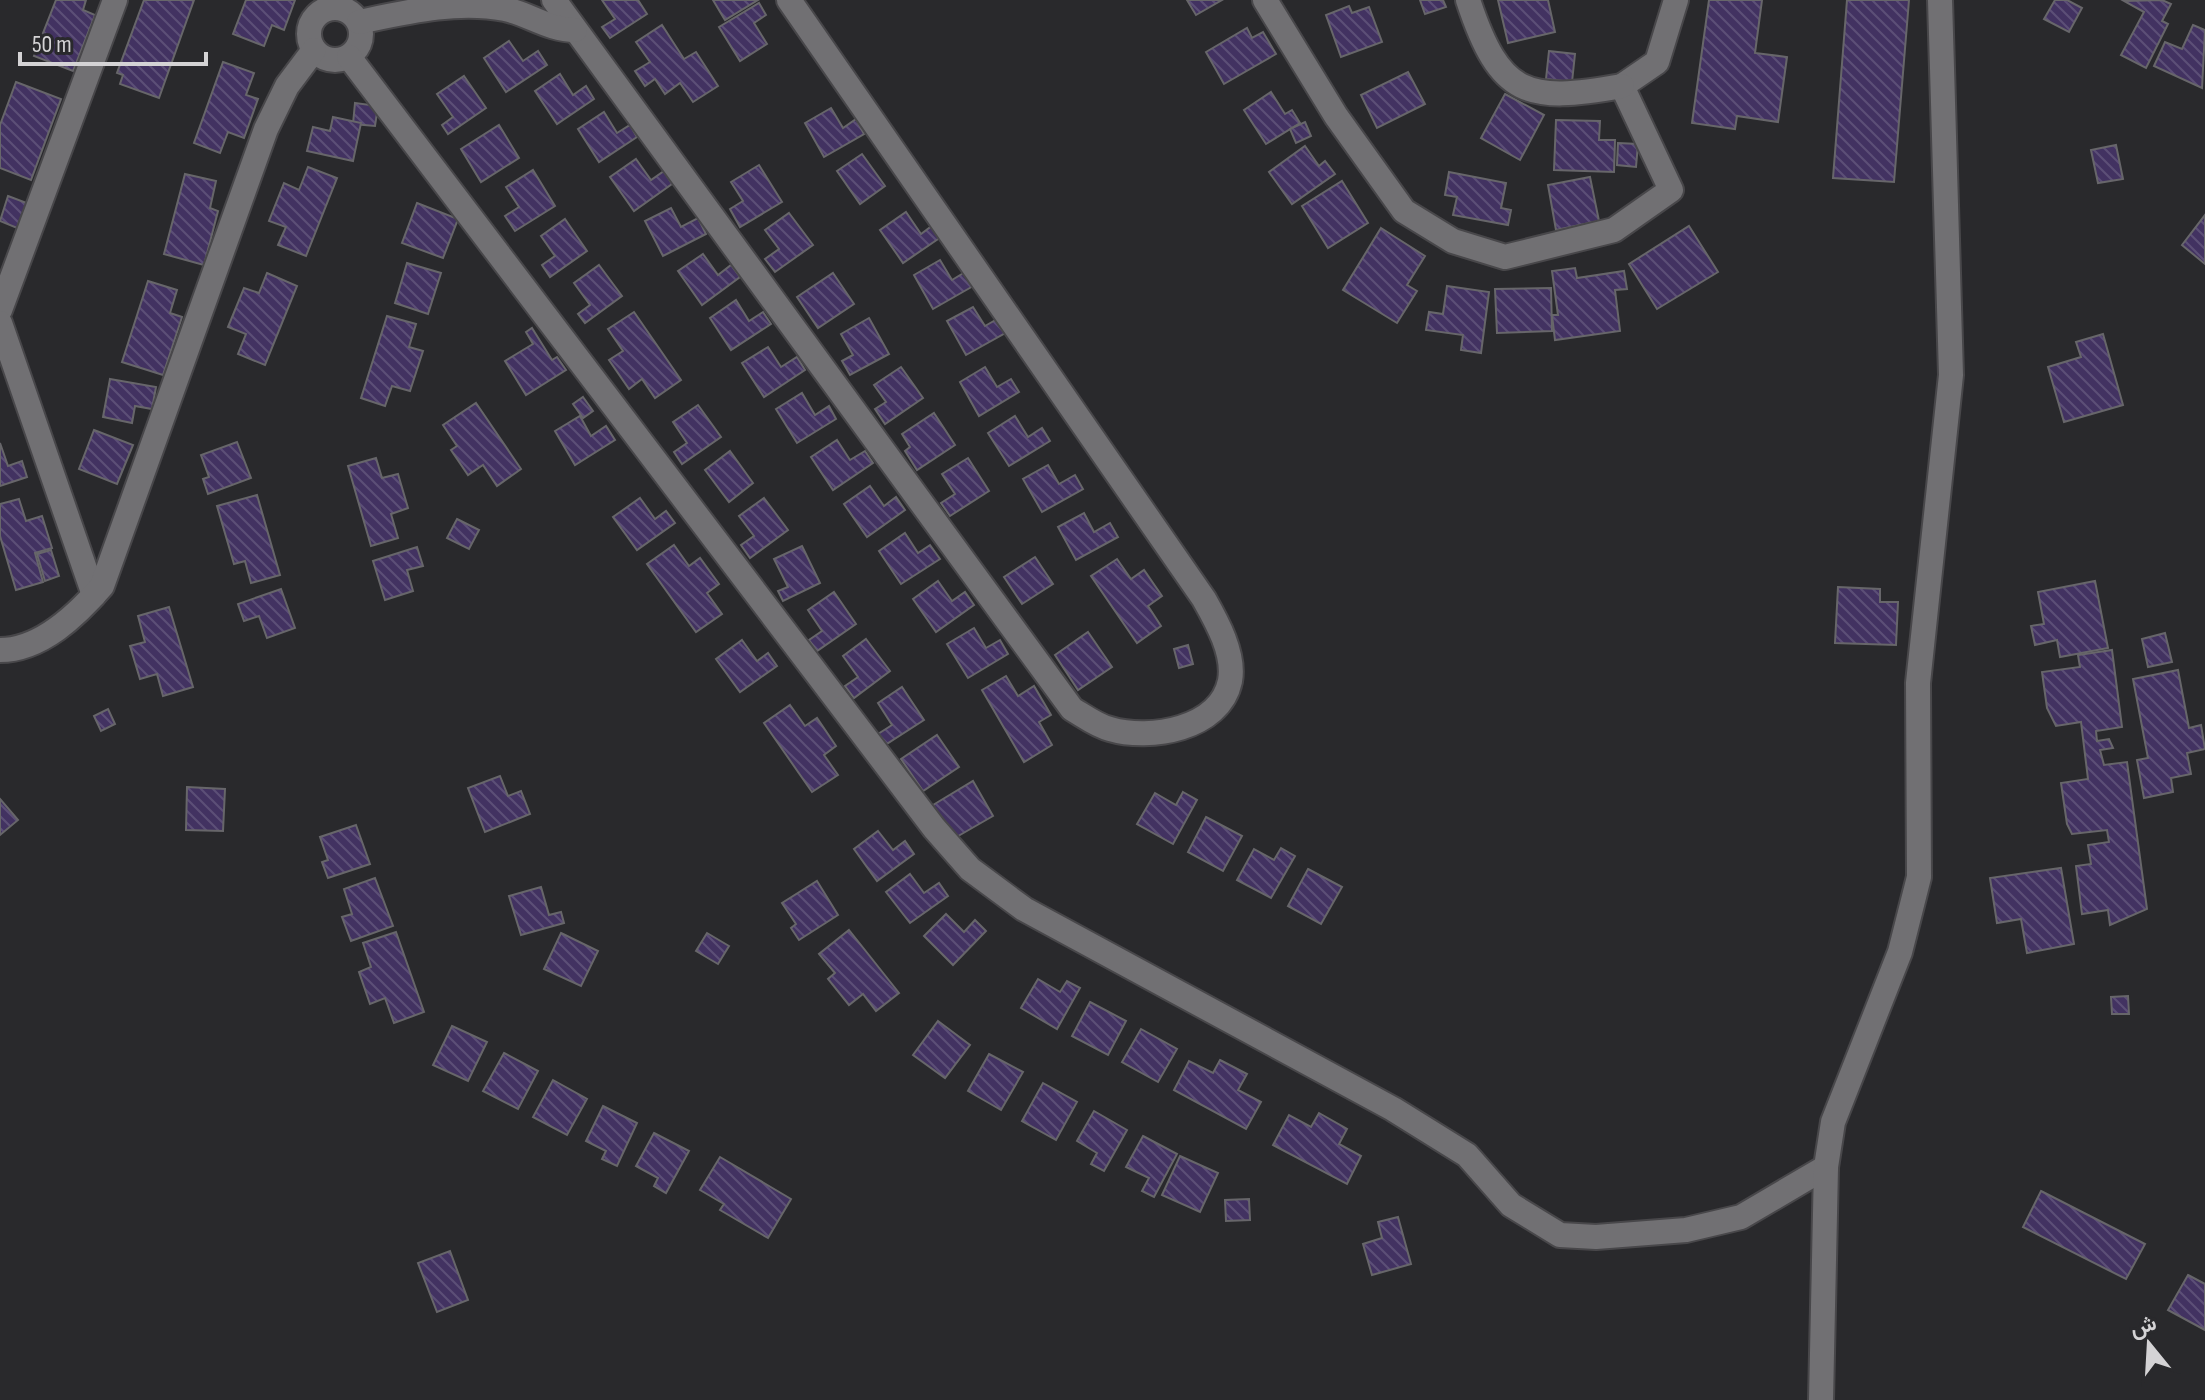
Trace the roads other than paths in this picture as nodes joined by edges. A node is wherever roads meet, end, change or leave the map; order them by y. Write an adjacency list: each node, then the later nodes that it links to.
1 (115, 0): 14 (street)
2 (554, 0): 10 (street)
3 (789, 0): 10 (street)
4 (1265, 0): 13 (street)
5 (1468, 0): 13 (street)
6 (1676, 0): 13 (street)
7 (1940, 0): 18 (street)
8 (325, 5): 9 (street); 11 (street)
9 (359, 22): 10 (street); 12 (street)
10 (575, 30)
11 (314, 50): 12 (street); 16 (street)
12 (349, 57): 18 (street)
13 (1622, 86)
14 (0, 310)
15 (0, 323): 16 (street)
16 (94, 595): 17 (street)
17 (0, 650)
18 (1826, 1167): 19 (street)
19 (1821, 1400)

